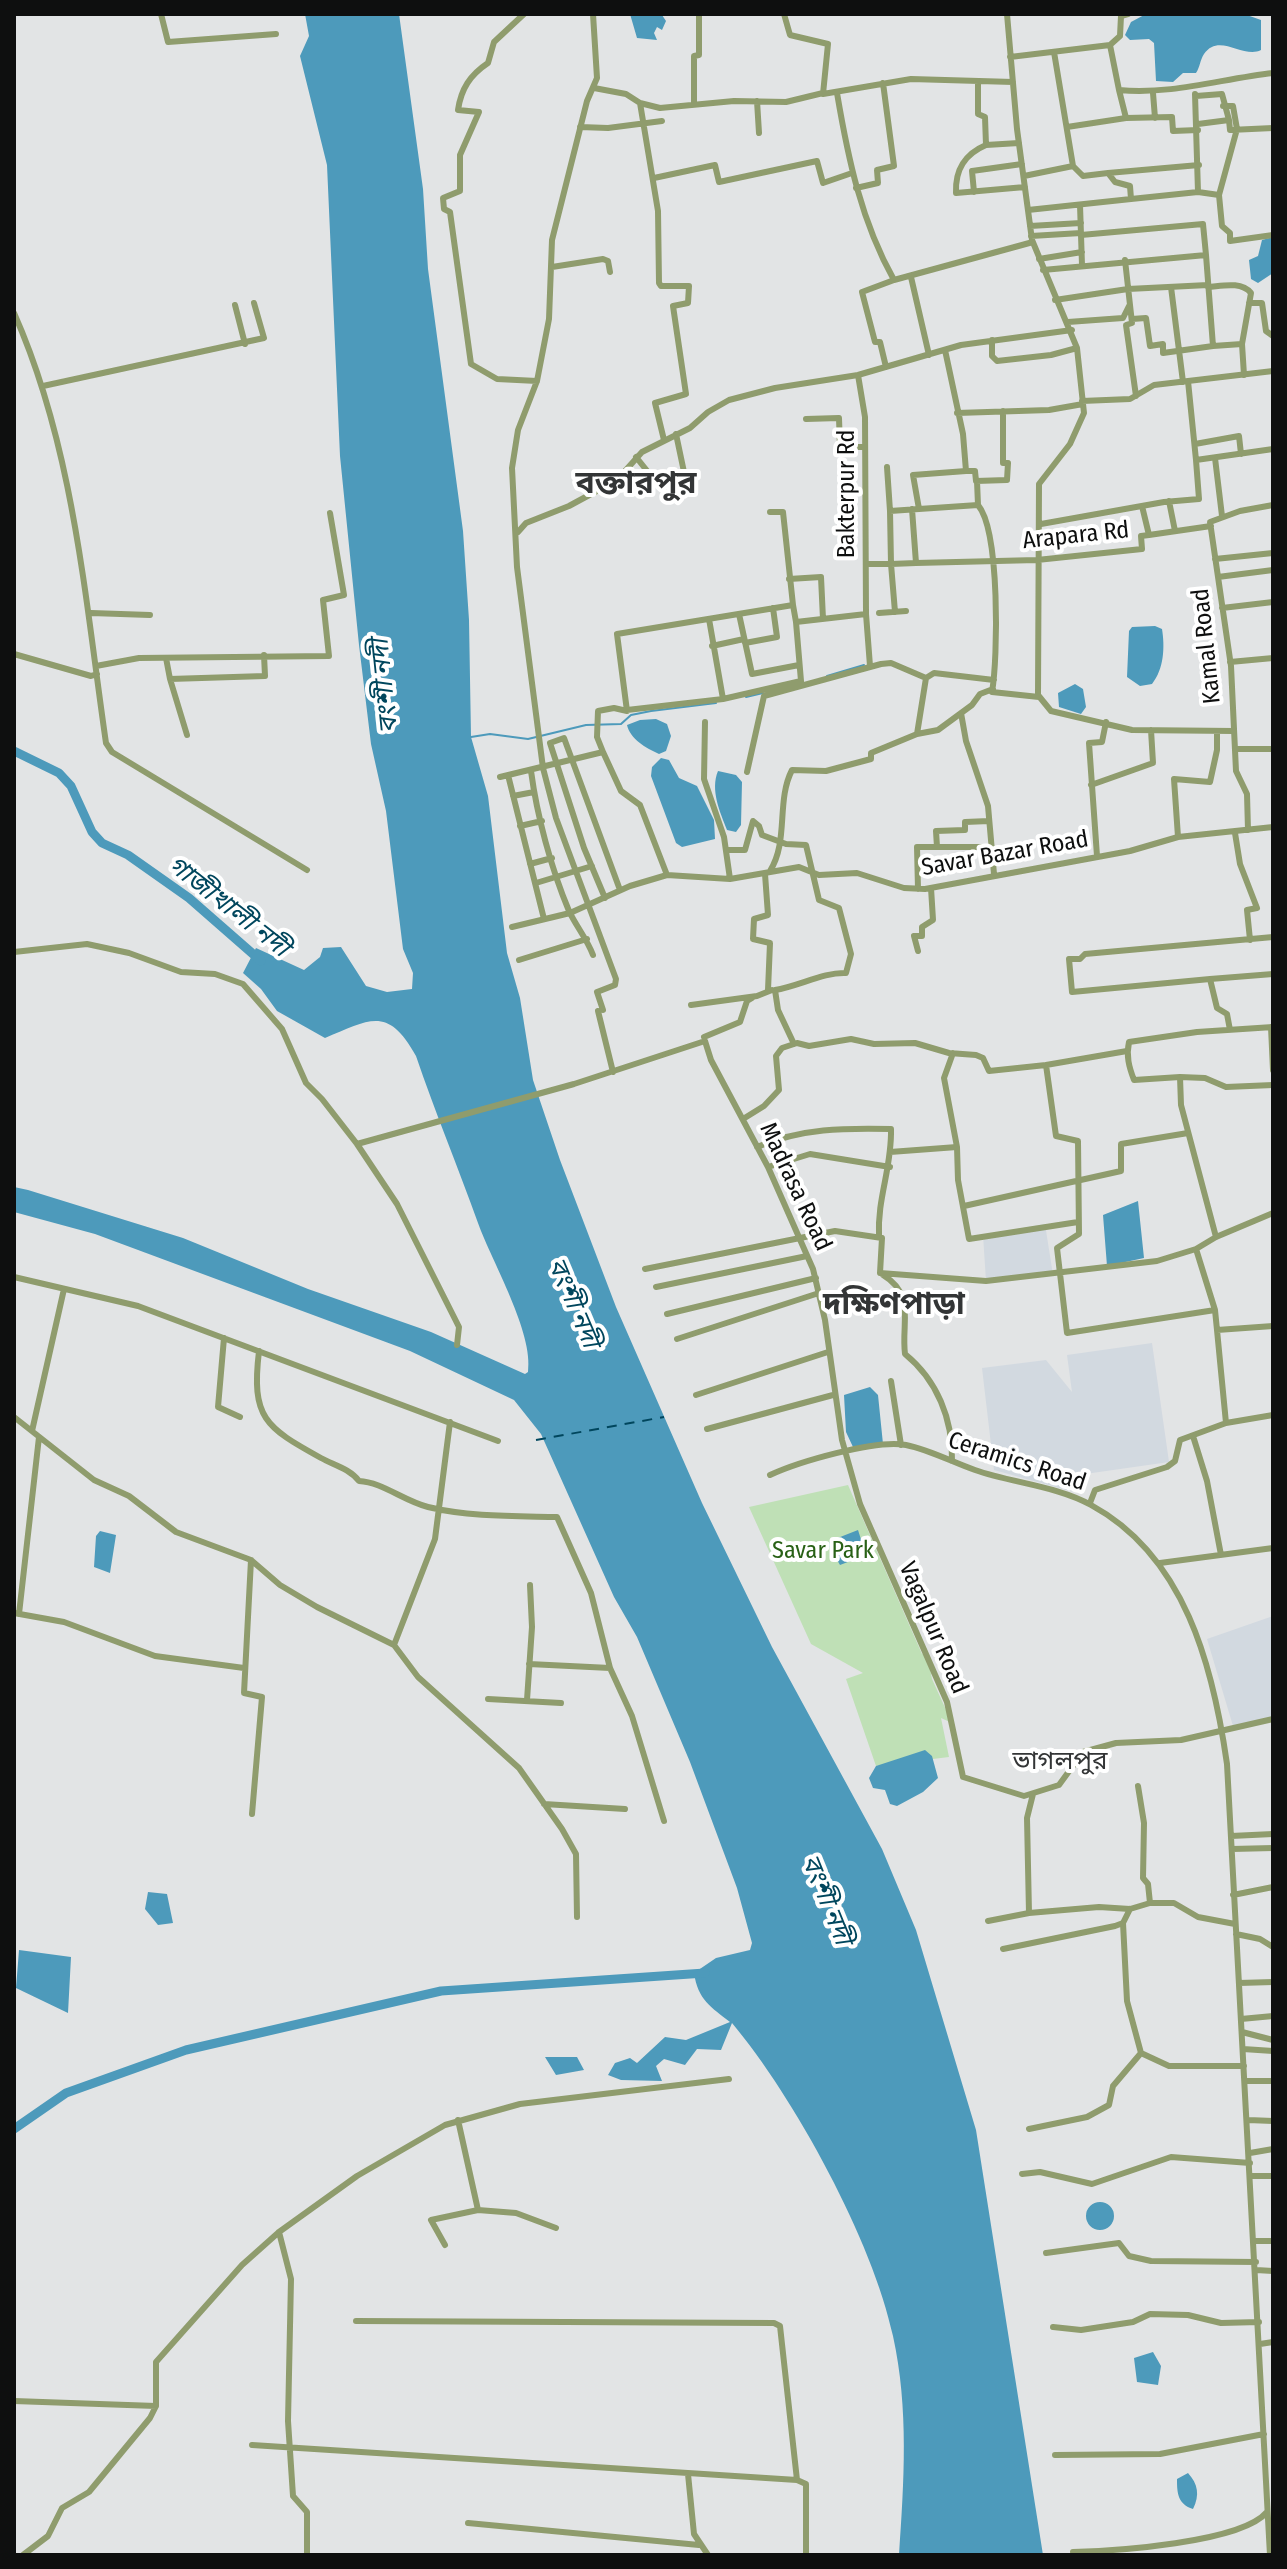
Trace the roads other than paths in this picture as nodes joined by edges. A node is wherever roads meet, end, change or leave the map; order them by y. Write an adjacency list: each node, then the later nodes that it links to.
1 (161, 14): 8 (street)
2 (524, 14): 95 (street)
3 (593, 14): 16 (street)
4 (699, 14): 23 (street)
5 (784, 14): 18 (street)
6 (1007, 14): 11 (street)
7 (1128, 14): 9 (street)
8 (276, 34)
9 (1110, 45): 10 (street); 17 (street)
10 (1054, 52): 11 (street); 31 (street)
11 (1010, 57): 14 (street)
12 (1273, 73): 20 (street)
13 (978, 82): 14 (street); 15 (street); 37 (street)
14 (1013, 82): 36 (street)
15 (883, 83): 19 (street); 46 (street)
16 (594, 88): 22 (street); 30 (street)
17 (1119, 90): 20 (street); 25 (street)
18 (823, 93): 19 (street); 21 (street)
19 (837, 93): 41 (street)
20 (1153, 93): 26 (street)
21 (757, 101): 23 (street); 35 (street)
22 (640, 103): 23 (street); 29 (street)
23 (694, 104)
24 (1223, 106): 27 (street); 32 (street); 34 (street)
25 (1126, 118): 26 (street); 31 (street)
26 (1155, 118): 32 (street)
27 (1229, 120): 32 (street); 34 (street)
28 (662, 121): 29 (street)
29 (643, 123): 30 (street); 44 (street)
30 (580, 127): 65 (street)
31 (1067, 127): 40 (street)
32 (1198, 127): 39 (street)
33 (1273, 128): 34 (street)
34 (1237, 129): 49 (street)
35 (759, 133)
36 (1019, 143): 37 (street); 38 (street)
37 (986, 145): 47 (street)
38 (1022, 164): 43 (street); 47 (street)
39 (1199, 165): 42 (street); 48 (street)
40 (1073, 166): 42 (street); 43 (street)
41 (852, 173): 44 (street); 46 (street)
42 (1108, 173): 50 (street)
43 (1024, 176): 45 (street)
44 (654, 178): 104 (street)
45 (1025, 187): 47 (street); 52 (street)
46 (856, 188): 69 (street)
47 (974, 192)
48 (1198, 192): 49 (street); 50 (street)
49 (1219, 195): 56 (street)
50 (1131, 199): 51 (street)
51 (1080, 205): 52 (street); 53 (street)
52 (1028, 210): 55 (street)
53 (1081, 223): 55 (street); 57 (street)
54 (1203, 224): 56 (street); 57 (street); 61 (street)
55 (1030, 226): 59 (street)
56 (1222, 226): 58 (street)
57 (1081, 234): 59 (street); 60 (street)
58 (1273, 235)
59 (1032, 239): 62 (street); 68 (street)
60 (1082, 252): 62 (street); 64 (street)
61 (1206, 255): 63 (street); 70 (street)
62 (1039, 259): 66 (street)
63 (1125, 260): 64 (street); 72 (street)
64 (1082, 265): 66 (street)
65 (552, 267): 67 (street); 95 (street)
66 (1043, 270): 73 (street)
67 (610, 272)
68 (911, 277): 69 (street); 90 (street)
69 (894, 280): 91 (street)
70 (1208, 286): 71 (street); 75 (street); 86 (street)
71 (1171, 287): 72 (street); 89 (street)
72 (1128, 289): 73 (street); 76 (street)
73 (1055, 300): 80 (street)
74 (254, 303): 84 (street)
75 (1249, 303): 82 (street); 85 (street)
76 (1130, 304): 79 (street); 80 (street)
77 (235, 305): 84 (street)
78 (14, 313): 97 (street)
79 (1132, 319): 89 (street); 98 (street)
80 (1068, 322): 81 (street)
81 (1072, 330): 83 (street); 87 (street)
82 (1273, 336)
83 (992, 340): 87 (street); 88 (street)
84 (245, 344): 97 (street)
85 (1242, 344): 86 (street); 94 (street)
86 (1213, 346): 89 (street)
87 (1077, 348): 99 (street)
88 (945, 350): 90 (street); 101 (street)
89 (1180, 351): 96 (street)
90 (929, 355): 91 (street)
91 (886, 367): 93 (street)
92 (1273, 371): 94 (street)
93 (858, 375): 103 (street); 106 (street, Bakterpur Rd)
94 (1244, 375): 96 (street)
95 (537, 381): 127 (street)
96 (1186, 382): 98 (street); 105 (street)
97 (43, 386): 145 (street)
98 (1136, 396): 99 (street)
99 (1082, 402): 100 (street); 124 (street)
100 (1003, 411): 101 (street); 114 (street)
101 (957, 413): 113 (street)
102 (806, 419): 106 (street)
103 (676, 434): 104 (street); 109 (street)
104 (664, 440): 109 (street)
105 (1195, 444): 108 (street); 111 (street)
106 (864, 447): 134 (street, Bakterpur Rd)
107 (1273, 449): 108 (street)
108 (1241, 454): 110 (street)
109 (636, 457): 127 (street)
110 (1215, 458): 111 (street); 123 (street)
111 (1196, 460): 115 (street)
112 (887, 467): 120 (street)
113 (966, 471): 114 (street); 119 (street)
114 (977, 481): 116 (street, Arapara Rd)
115 (1169, 501): 118 (street); 126 (street)
116 (978, 505): 119 (street); 131 (street, Arapara Rd)
117 (1273, 505): 123 (street)
118 (1142, 506): 124 (street); 128 (street)
119 (916, 509): 120 (street); 133 (street)
120 (890, 511): 135 (street)
121 (770, 512): 138 (street)
122 (330, 513): 156 (street)
123 (1222, 516): 125 (street)
124 (1041, 524): 132 (street)
125 (1211, 526): 126 (street); 130 (street, Kamal Road)
126 (1175, 531): 128 (street)
127 (516, 535): 183 (street)
128 (1149, 535): 132 (street, Arapara Rd)
129 (1273, 553): 130 (street)
130 (1215, 559): 137 (street, Kamal Road)
131 (994, 560): 132 (street, Arapara Rd); 133 (street, Arapara Rd); 165 (street)
132 (1037, 560): 167 (street)
133 (916, 563): 135 (street, Arapara Rd)
134 (866, 564): 135 (street, Arapara Rd); 148 (street, Bakterpur Rd)
135 (891, 564): 144 (street)
136 (1273, 570): 137 (street)
137 (1218, 577): 142 (street, Kamal Road)
138 (789, 579): 140 (street); 151 (street)
139 (1273, 602): 142 (street)
140 (793, 605): 141 (street); 152 (street)
141 (773, 608): 147 (street); 153 (street)
142 (1222, 608): 159 (street, Kamal Road)
143 (906, 611): 144 (street)
144 (895, 612): 146 (street)
145 (91, 613): 149 (street); 162 (street)
146 (879, 613)
147 (739, 614): 150 (street); 153 (street)
148 (866, 614): 151 (street); 161 (street, Bakterpur Rd)
149 (150, 615)
150 (709, 619): 154 (street); 169 (street)
151 (823, 619): 152 (street)
152 (796, 622): 160 (street)
153 (744, 641): 154 (street); 160 (street)
154 (712, 646): 168 (street)
155 (14, 654): 162 (street)
156 (264, 655): 157 (street); 164 (street)
157 (166, 658): 162 (street); 164 (street)
158 (1273, 658): 159 (street)
159 (1230, 662): 174 (street, Kamal Road)
160 (799, 665): 168 (street)
161 (870, 666): 163 (street); 185 (street)
162 (96, 670): 204 (street)
163 (926, 678): 165 (street); 176 (street)
164 (170, 679): 177 (street)
165 (994, 680): 166 (street)
166 (993, 689): 167 (street); 170 (street)
167 (1039, 697): 172 (street)
168 (723, 699): 169 (street)
169 (627, 710): 180 (street)
170 (961, 713): 176 (street); 190 (street)
171 (705, 722): 199 (street)
172 (1106, 722): 173 (street); 186 (street)
173 (1151, 730): 175 (street); 186 (street)
174 (1234, 731): 175 (street); 178 (street, Kamal Road)
175 (1217, 732): 195 (street)
176 (917, 734): 196 (street)
177 (187, 735)
178 (1235, 749): 179 (street); 193 (street, Kamal Road)
179 (1273, 749)
180 (603, 752): 181 (street); 209 (street)
181 (572, 759): 182 (street); 182 (street); 215 (street)
182 (556, 764): 183 (street); 203 (street)
183 (543, 768): 184 (street); 205 (street)
184 (531, 771): 187 (street); 188 (street)
185 (747, 772)
186 (1091, 785): 200 (street)
187 (534, 792): 188 (street); 189 (street)
188 (513, 796): 191 (street)
189 (542, 821): 191 (street); 201 (street)
190 (989, 821): 197 (street); 198 (street)
191 (520, 826): 202 (street)
192 (1273, 827): 193 (street, Savar Bazar Road)
193 (1248, 830): 194 (street, Savar Bazar Road)
194 (1235, 833): 195 (street, Savar Bazar Road); 223 (street)
195 (1178, 837): 200 (street, Savar Bazar Road)
196 (780, 842): 199 (street); 206 (street); 207 (street)
197 (937, 847): 198 (street); 214 (street)
198 (992, 847): 208 (street)
199 (727, 850): 211 (street)
200 (1097, 856): 208 (street, Savar Bazar Road)
201 (552, 858): 202 (street); 210 (street)
202 (530, 864): 212 (street)
203 (592, 866): 205 (street); 216 (street)
204 (307, 870)
205 (575, 871): 210 (street); 217 (street)
206 (811, 871): 207 (street, Savar Bazar Road); 214 (street, Savar Bazar Road); 230 (street)
207 (767, 873): 211 (street, Savar Bazar Road); 230 (street)
208 (994, 874): 213 (street, Savar Bazar Road)
209 (667, 875): 211 (street, Savar Bazar Road); 215 (street, Savar Bazar Road)
210 (558, 876): 212 (street); 218 (street)
211 (730, 879)
212 (536, 883): 219 (street)
213 (931, 888): 214 (street, Savar Bazar Road); 224 (street)
214 (918, 889)
215 (620, 890): 216 (street, Savar Bazar Road)
216 (605, 898): 217 (street, Savar Bazar Road)
217 (588, 906): 218 (street, Savar Bazar Road); 241 (street)
218 (570, 913): 219 (street, Savar Bazar Road); 222 (street)
219 (544, 919): 220 (street, Savar Bazar Road)
220 (512, 927)
221 (1273, 937): 223 (street)
222 (587, 939): 226 (street); 227 (street)
223 (1250, 940): 229 (street)
224 (918, 951)
225 (14, 952): 246 (street)
226 (593, 955)
227 (519, 960)
228 (1273, 974): 229 (street)
229 (1210, 979): 234 (street)
230 (772, 990): 231 (street); 236 (street)
231 (754, 996): 232 (street); 235 (street)
232 (691, 1005)
233 (1272, 1027): 234 (street); 240 (street)
234 (1230, 1030): 237 (street)
235 (704, 1039): 241 (street); 244 (street, Madrasa Road)
236 (794, 1044): 238 (street); 244 (street)
237 (1127, 1051): 239 (street); 242 (street)
238 (953, 1053): 239 (street); 248 (street)
239 (1046, 1065): 252 (street)
240 (1273, 1070)
241 (613, 1072): 246 (street)
242 (1180, 1077): 243 (street); 245 (street)
243 (1273, 1085)
244 (743, 1119): 247 (street, Madrasa Road)
245 (1188, 1133): 252 (street); 258 (street)
246 (357, 1144): 275 (street)
247 (757, 1147): 249 (street); 250 (street, Madrasa Road)
248 (957, 1147): 249 (street); 253 (street)
249 (890, 1152): 251 (street)
250 (768, 1167): 251 (street); 256 (street, Madrasa Road)
251 (890, 1167): 257 (street)
252 (1078, 1182): 253 (street); 255 (street)
253 (964, 1206): 255 (street)
254 (1273, 1213): 258 (street)
255 (1078, 1222): 263 (street)
256 (799, 1236): 257 (street); 260 (street, Madrasa Road); 261 (street)
257 (879, 1237): 262 (street)
258 (1216, 1237): 259 (street)
259 (1196, 1249): 263 (street); 269 (street)
260 (807, 1256): 265 (street, Madrasa Road); 266 (street)
261 (645, 1269)
262 (880, 1273): 263 (street); 293 (street)
263 (1058, 1275): 269 (street)
264 (14, 1277): 267 (street)
265 (816, 1278): 268 (street, Madrasa Road); 270 (street)
266 (656, 1287)
267 (64, 1289): 273 (street); 287 (street)
268 (819, 1293): 274 (street); 277 (street, Madrasa Road)
269 (1215, 1310): 272 (street)
270 (667, 1314)
271 (1273, 1326): 272 (street)
272 (1217, 1330): 285 (street)
273 (224, 1338): 276 (street); 283 (street)
274 (677, 1339)
275 (457, 1345)
276 (259, 1351): 284 (street); 296 (street)
277 (828, 1352): 279 (street); 280 (street, Madrasa Road)
278 (891, 1381): 291 (street)
279 (696, 1395)
280 (833, 1395): 286 (street); 292 (street, Madrasa Road)
281 (1273, 1415): 285 (street)
282 (14, 1417): 287 (street)
283 (240, 1417)
284 (450, 1422): 290 (street); 296 (street)
285 (1226, 1423): 288 (street)
286 (707, 1429)
287 (32, 1431): 289 (street)
288 (1193, 1436): 295 (street); 298 (street)
289 (39, 1437): 299 (street); 302 (street)
290 (498, 1441)
291 (901, 1445): 292 (street, Ceramics Road); 293 (street, Ceramics Road)
292 (847, 1450): 294 (street, Ceramics Road); 313 (street, Vagalpur Road)
293 (952, 1461): 295 (street, Ceramics Road)
294 (770, 1475)
295 (1090, 1503): 300 (street, Ceramics Road)
296 (439, 1508): 303 (street); 306 (street)
297 (1273, 1548): 298 (street)
298 (1221, 1555): 300 (street)
299 (251, 1560): 303 (street); 305 (street)
300 (1160, 1563): 311 (street, Ceramics Road)
301 (530, 1585): 304 (street)
302 (16, 1613): 305 (street)
303 (394, 1645): 314 (street)
304 (529, 1664): 306 (street); 308 (street)
305 (244, 1668): 316 (street)
306 (610, 1668): 317 (street)
307 (488, 1699): 308 (street)
308 (527, 1700): 309 (street)
309 (561, 1703)
310 (1273, 1719): 311 (street)
311 (1222, 1729): 313 (street); 319 (street, Ceramics Road)
312 (1138, 1786): 324 (street)
313 (1033, 1794): 326 (street)
314 (544, 1804): 315 (street); 327 (street)
315 (625, 1809)
316 (252, 1814)
317 (664, 1821)
318 (1273, 1834): 319 (street)
319 (1231, 1836): 321 (street, Ceramics Road)
320 (1273, 1848): 321 (street)
321 (1232, 1849): 323 (street, Ceramics Road)
322 (1273, 1887): 323 (street)
323 (1233, 1895): 330 (street, Ceramics Road)
324 (1150, 1903): 325 (street); 330 (street)
325 (1130, 1909): 326 (street); 329 (street)
326 (1029, 1913): 328 (street)
327 (577, 1917)
328 (988, 1921)
329 (1123, 1923): 333 (street); 342 (street)
330 (1235, 1924): 331 (street, Ceramics Road)
331 (1236, 1934): 332 (street); 335 (street, Ceramics Road)
332 (1273, 1947)
333 (1003, 1949)
334 (1273, 1982): 335 (street)
335 (1239, 1983): 337 (street, Ceramics Road)
336 (1273, 2016): 337 (street)
337 (1241, 2019): 338 (street, Ceramics Road)
338 (1242, 2032): 339 (street); 340 (street, Ceramics Road)
339 (1273, 2040)
340 (1243, 2049): 341 (street); 343 (street, Ceramics Road)
341 (1273, 2051)
342 (1141, 2053): 343 (street); 350 (street)
343 (1244, 2066): 345 (street, Ceramics Road)
344 (729, 2079): 347 (street)
345 (1245, 2081): 346 (street); 348 (street, Ceramics Road)
346 (1273, 2081)
347 (458, 2120): 357 (street); 359 (street)
348 (1248, 2120): 349 (street); 352 (street, Ceramics Road)
349 (1273, 2121)
350 (1029, 2129)
351 (1273, 2149): 352 (street)
352 (1250, 2153): 353 (street, Ceramics Road)
353 (1250, 2163): 354 (street); 355 (street, Ceramics Road)
354 (1022, 2174)
355 (1251, 2176): 356 (street); 360 (street, Ceramics Road)
356 (1273, 2176)
357 (478, 2210): 358 (street); 362 (street)
358 (556, 2228)
359 (279, 2232): 372 (street); 375 (street)
360 (1255, 2241): 361 (street); 364 (street, Ceramics Road)
361 (1273, 2241)
362 (445, 2245)
363 (1046, 2253): 364 (street)
364 (1256, 2266): 365 (street); 367 (street, Ceramics Road)
365 (1273, 2271)
366 (356, 2321): 378 (street)
367 (1259, 2322): 368 (street); 370 (street, Ceramics Road)
368 (1053, 2327)
369 (1273, 2342): 370 (street)
370 (1260, 2344): 373 (street, Ceramics Road)
371 (14, 2401): 372 (street)
372 (156, 2406): 384 (street)
373 (1264, 2434): 376 (street); 379 (street, Ceramics Road)
374 (252, 2445): 375 (street)
375 (289, 2446): 377 (street); 385 (street)
376 (1055, 2455)
377 (688, 2474): 378 (street); 382 (street)
378 (797, 2480): 387 (street)
379 (1270, 2497): 380 (street, Ceramics Road)
380 (1267, 2511): 383 (street); 388 (street, Ceramics Road)
381 (468, 2523): 382 (street)
382 (699, 2545): 386 (street)
383 (1073, 2552)
384 (23, 2555)
385 (307, 2555)
386 (708, 2555)
387 (806, 2555)
388 (1270, 2555)

